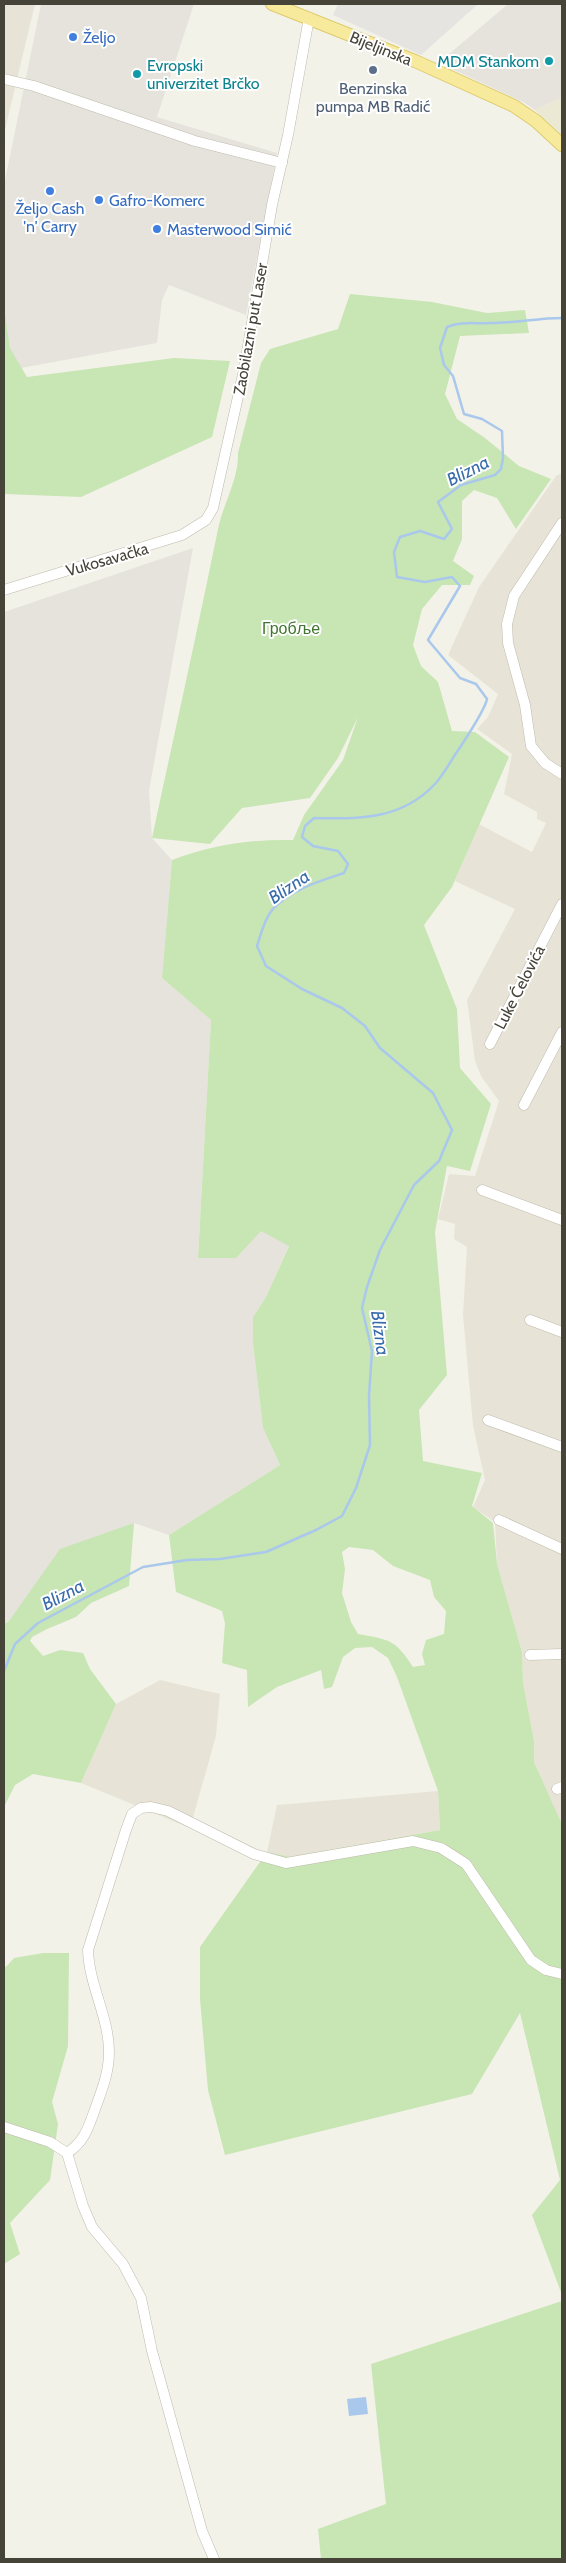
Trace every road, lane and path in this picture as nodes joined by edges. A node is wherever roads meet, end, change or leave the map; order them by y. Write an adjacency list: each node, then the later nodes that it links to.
1 (272, 4): 2 (main road, Bijeljinska)
2 (309, 18): 4 (main road, Bijeljinska); 5 (street, Zaobilazni put Laser)
3 (4, 79): 5 (street)
4 (562, 146)
5 (282, 163): 6 (street, Zaobilazni put Laser)
6 (206, 520): 8 (street, Vukosavačka)
7 (562, 523): 9 (street)
8 (4, 590)
9 (561, 772)
10 (562, 904): 12 (street, Luke Ćelovića)
11 (562, 1032): 13 (street)
12 (490, 1044)
13 (524, 1105)
14 (482, 1190): 15 (street)
15 (562, 1220)
16 (530, 1320): 17 (street)
17 (562, 1332)
18 (488, 1420): 19 (street)
19 (562, 1447)
20 (498, 1520): 21 (street)
21 (562, 1549)
22 (562, 1654): 23 (street)
23 (530, 1655)
24 (562, 1974): 26 (street)
25 (4, 2127): 26 (street)
26 (68, 2153): 27 (street)
27 (214, 2559)

